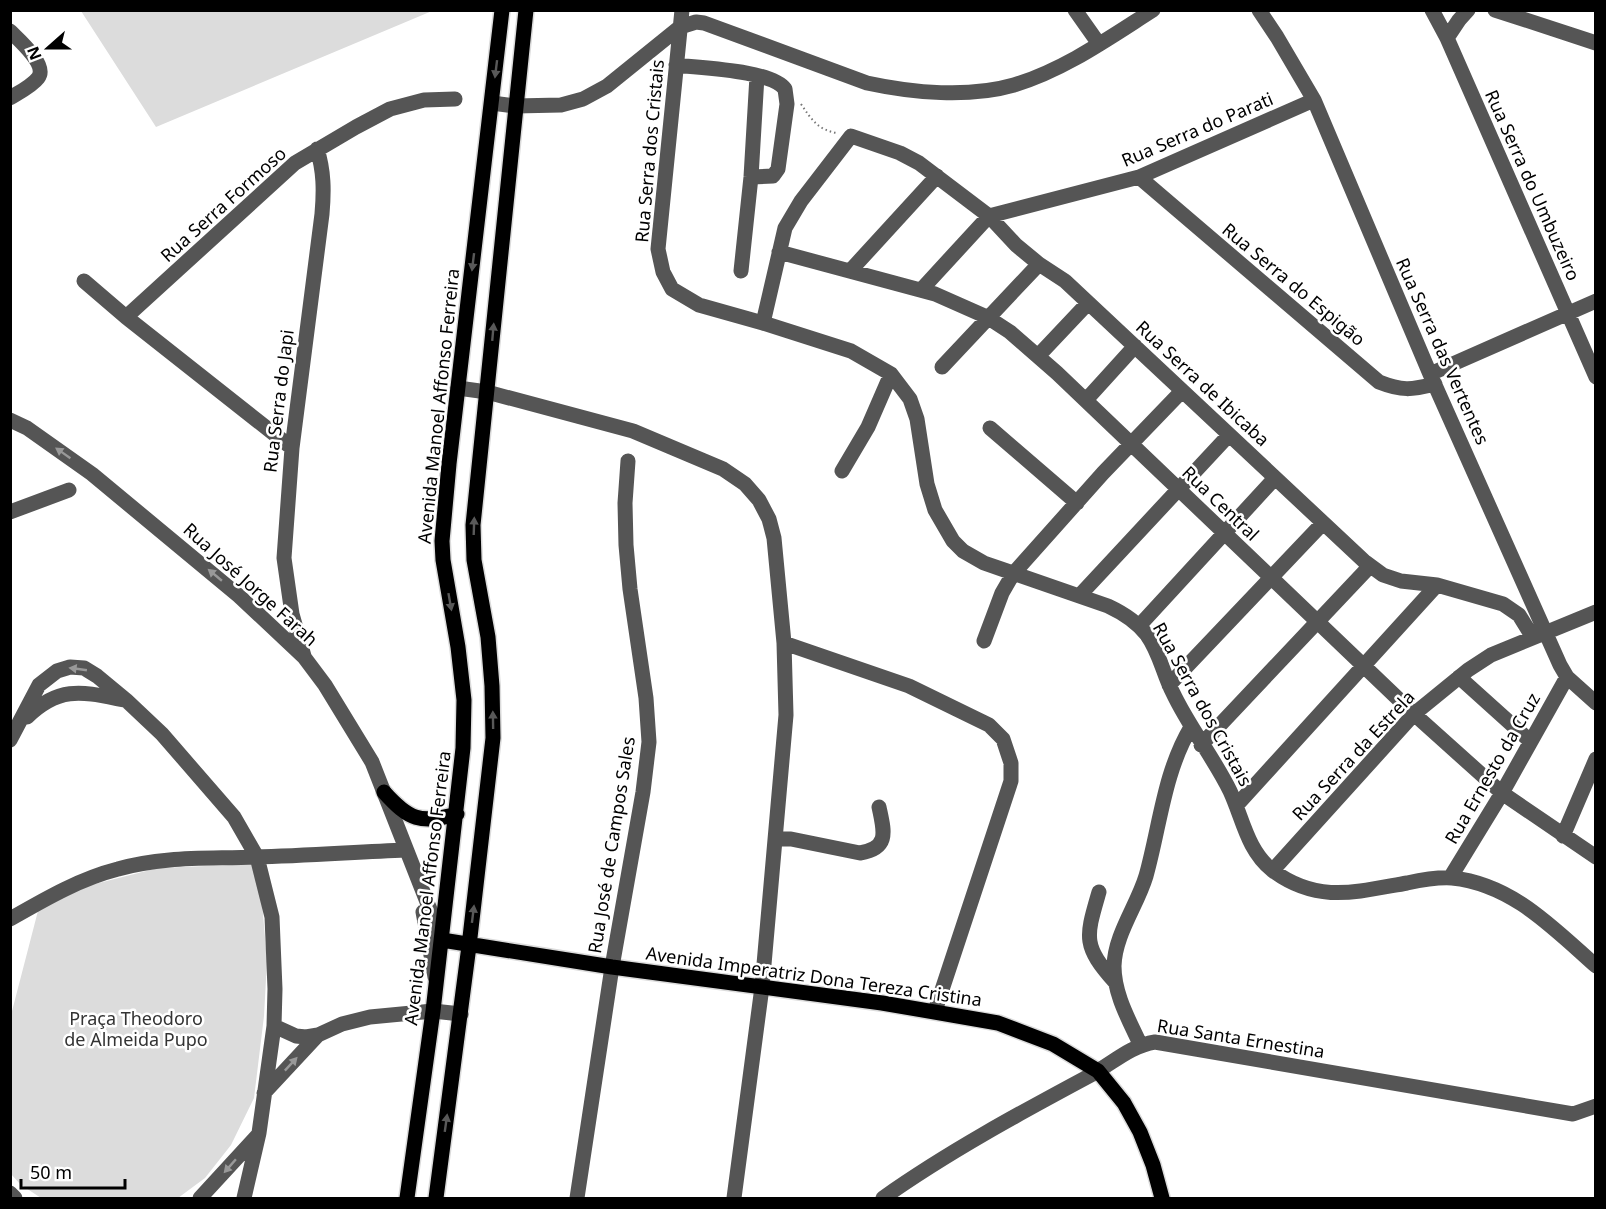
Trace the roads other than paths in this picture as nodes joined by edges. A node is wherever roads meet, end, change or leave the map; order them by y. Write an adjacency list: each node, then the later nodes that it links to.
1 (502, 10): 20 (main road, Avenida Manoel Affonso Ferreira, one-way to 20)
2 (526, 10): 21 (main road)
3 (682, 10): 10 (street, Rua Serra dos Cristais)
4 (1075, 10): 14 (street)
5 (1153, 10): 14 (street)
6 (1259, 10): 19 (street, Rua Serra das Vertentes)
7 (1432, 10): 12 (street, Rua Serra do Umbuzeiro)
8 (1468, 10): 12 (street)
9 (1495, 10): 13 (street)
10 (680, 27): 14 (street); 15 (street, Rua Serra dos Cristais); 21 (street)
11 (10, 31): 17 (street)
12 (1447, 38): 35 (street, Rua Serra do Umbuzeiro)
13 (1596, 43)
14 (1099, 44)
15 (676, 66): 16 (street); 38 (street, Rua Serra dos Cristais)
16 (757, 76): 24 (street); 24 (street)
17 (10, 98)
18 (455, 99): 22 (street, Rua Serra Formoso)
19 (1314, 100): 25 (street, Rua Serra do Parati); 44 (street, Rua Serra das Vertentes)
20 (492, 103): 21 (street); 45 (main road, Avenida Manoel Affonso Ferreira, one-way to 45)
21 (515, 106): 47 (main road, one-way to 21)
22 (317, 149): 36 (street, Rua Serra Formoso); 53 (street, Rua Serra do Japi)
23 (937, 176): 26 (street, Rua Serra de Ibicaba); 27 (street, Rua Serra de Ibicaba); 30 (street)
24 (751, 177): 29 (street)
25 (1139, 177): 26 (street, Rua Serra do Parati); 44 (street, Rua Serra do Espigão)
26 (989, 216): 28 (street, Rua Serra de Ibicaba); 32 (street)
27 (778, 252): 30 (street, Rua Central); 38 (street)
28 (1039, 264): 34 (street, Rua Serra de Ibicaba); 37 (street)
29 (741, 271)
30 (850, 271): 32 (street, Rua Central)
31 (84, 281): 36 (street)
32 (921, 290): 37 (street, Rua Central)
33 (1596, 301): 35 (street, Rua Serra do Espigão)
34 (1088, 303): 39 (street, Rua Serra de Ibicaba); 40 (street)
35 (1568, 312): 43 (street, Rua Serra do Umbuzeiro); 44 (street, Rua Serra do Espigão)
36 (126, 317): 53 (street)
37 (987, 317): 40 (street, Rua Central); 41 (street)
38 (763, 323): 42 (street, Rua Serra dos Cristais)
39 (1135, 346): 46 (street, Rua Serra de Ibicaba); 48 (street)
40 (1038, 356): 48 (street, Rua Central)
41 (942, 367)
42 (891, 374): 55 (street); 64 (street, Rua Serra dos Cristais)
43 (1596, 377)
44 (1433, 379): 71 (street, Rua Serra das Vertentes)
45 (458, 388): 47 (street); 92 (main road, Avenida Manoel Affonso Ferreira, one-way to 92)
46 (1182, 391): 51 (street, Rua Serra de Ibicaba); 52 (street)
47 (487, 392): 73 (street); 104 (main road, one-way to 47)
48 (1086, 400): 52 (street, Rua Central)
49 (10, 420): 74 (street, Rua José Jorge Farah, one-way to 49)
50 (990, 428): 59 (street)
51 (1228, 435): 56 (street, Rua Serra de Ibicaba); 57 (street)
52 (1132, 445): 57 (street, Rua Central); 59 (street)
53 (292, 448): 74 (street, Rua Serra do Japi)
54 (628, 461): 106 (street, Rua José de Campos Sales)
55 (842, 471)
56 (1275, 478): 61 (street, Rua Serra de Ibicaba); 62 (street)
57 (1179, 489): 62 (street, Rua Central); 67 (street)
58 (69, 490): 60 (street)
59 (1077, 503): 64 (street)
60 (10, 512)
61 (1323, 523): 63 (street, Rua Serra de Ibicaba); 65 (street)
62 (1224, 533): 65 (street, Rua Central); 70 (street)
63 (1370, 566): 66 (street, Rua Serra de Ibicaba); 69 (street)
64 (1013, 574): 67 (street, Rua Serra dos Cristais); 72 (street)
65 (1271, 578): 69 (street, Rua Central); 78 (street)
66 (1437, 585): 71 (street, Rua Serra de Ibicaba); 75 (street)
67 (1080, 595): 70 (street, Rua Serra dos Cristais)
68 (1596, 612): 71 (street, Rua Serra da Estrela)
69 (1318, 622): 75 (street, Rua Central); 86 (street)
70 (1139, 626): 78 (street, Rua Serra dos Cristais)
71 (1539, 634): 76 (street, Rua Serra da Estrela); 77 (street, Rua Serra das Vertentes)
72 (984, 641)
73 (784, 643): 94 (street); 111 (street)
74 (304, 657): 88 (street, Rua José Jorge Farah)
75 (1364, 666): 81 (street, Rua Central); 90 (street)
76 (1459, 677): 81 (street, Rua Serra da Estrela); 85 (street)
77 (1567, 677): 80 (street, Rua Serra das Vertentes); 85 (street, Rua Ernesto da Cruz)
78 (1169, 685): 83 (street, Rua Serra dos Cristais)
79 (126, 700): 82 (street); 82 (street, one-way to 82); 96 (street)
80 (1596, 703)
81 (1414, 714): 89 (street, Rua Central); 99 (street, Rua Serra da Estrela)
82 (20, 723): 84 (street)
83 (1191, 727): 86 (street, Rua Serra dos Cristais); 107 (street)
84 (10, 740)
85 (1530, 741): 89 (street, Rua Ernesto da Cruz)
86 (1202, 745): 90 (street, Rua Serra dos Cristais)
87 (1596, 759): 93 (street)
88 (384, 792): 92 (main road); 95 (street, Rua José Jorge Farah)
89 (1502, 793): 93 (street, Rua Central); 100 (street, Rua Ernesto da Cruz)
90 (1236, 806): 99 (street, Rua Serra dos Cristais)
91 (879, 807): 94 (street)
92 (457, 814): 103 (main road, Avenida Manoel Affonso Ferreira)
93 (1563, 836): 97 (street, Rua Central)
94 (776, 839): 109 (street)
95 (406, 850): 96 (street); 98 (street, Rua José Jorge Farah)
96 (257, 857): 102 (street); 113 (street)
97 (1596, 857)
98 (413, 868): 103 (street, Rua José Jorge Farah); 108 (street, Rua José Jorge Farah)
99 (1273, 870): 100 (street, Rua Serra dos Cristais)
100 (1450, 878): 105 (street, Rua Serra dos Cristais)
101 (1099, 892): 107 (street)
102 (10, 919)
103 (442, 940): 104 (main road, Avenida Imperatriz Dona Tereza Cristina); 108 (main road, Avenida Manoel Affonso Ferreira)
104 (469, 946): 106 (main road, Avenida Imperatriz Dona Tereza Cristina); 112 (main road)
105 (1596, 966)
106 (612, 967): 109 (main road, Avenida Imperatriz Dona Tereza Cristina); 128 (street, Rua José de Campos Sales)
107 (1115, 982): 115 (street)
108 (436, 985): 110 (main road, Avenida Manoel Affonso Ferreira)
109 (762, 987): 111 (main road, Avenida Imperatriz Dona Tereza Cristina); 129 (street)
110 (433, 1011): 112 (street); 114 (street); 120 (main road, Avenida Manoel Affonso Ferreira)
111 (935, 1011): 116 (main road, Avenida Imperatriz Dona Tereza Cristina)
112 (461, 1014): 121 (main road, one-way to 112)
113 (274, 1026): 114 (street); 117 (street)
114 (318, 1035): 117 (street, one-way to 114)
115 (1140, 1044): 116 (street, Rua Santa Ernestina); 118 (street, Rua Santa Ernestina)
116 (1098, 1071): 130 (street, Rua Santa Ernestina); 131 (main road, Avenida Imperatriz Dona Tereza Cristina)
117 (264, 1093): 119 (street)
118 (1596, 1106)
119 (259, 1133): 124 (street, one-way to 124); 125 (street)
120 (410, 1177): 121 (main road); 126 (main road, Avenida Manoel Affonso Ferreira)
121 (438, 1180): 127 (main road)
122 (10, 1193): 123 (street)
123 (15, 1198)
124 (200, 1198)
125 (244, 1198)
126 (407, 1198)
127 (436, 1198)
128 (577, 1198)
129 (734, 1198)
130 (883, 1198)
131 (1162, 1198)

